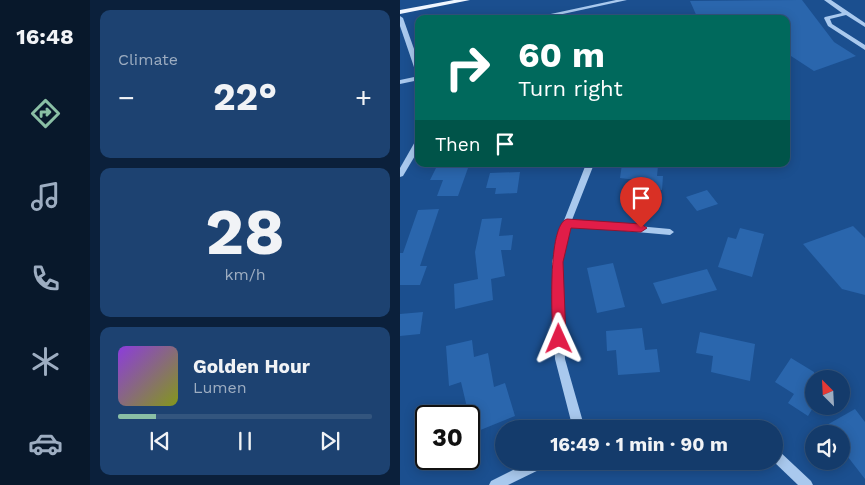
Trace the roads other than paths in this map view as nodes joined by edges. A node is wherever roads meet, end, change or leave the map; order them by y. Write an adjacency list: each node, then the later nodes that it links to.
1 (466, 0): 4 (main road)
2 (624, 0): 6 (street)
3 (827, 0): 5 (street)
4 (400, 12)
5 (847, 13): 9 (street); 11 (street)
6 (549, 15)
7 (865, 16): 9 (street)
8 (400, 18): 12 (street)
9 (854, 18): 10 (street)
10 (865, 25)
11 (865, 48)
12 (415, 61)
13 (415, 79): 14 (street)
14 (400, 82)
15 (415, 149): 17 (street)
16 (589, 167): 18 (street)
17 (400, 174)
18 (567, 223): 19 (street); 20 (street)
19 (670, 232)
20 (577, 420)
21 (783, 462): 24 (street)
22 (526, 470): 23 (street)
23 (495, 485)
24 (807, 485)

